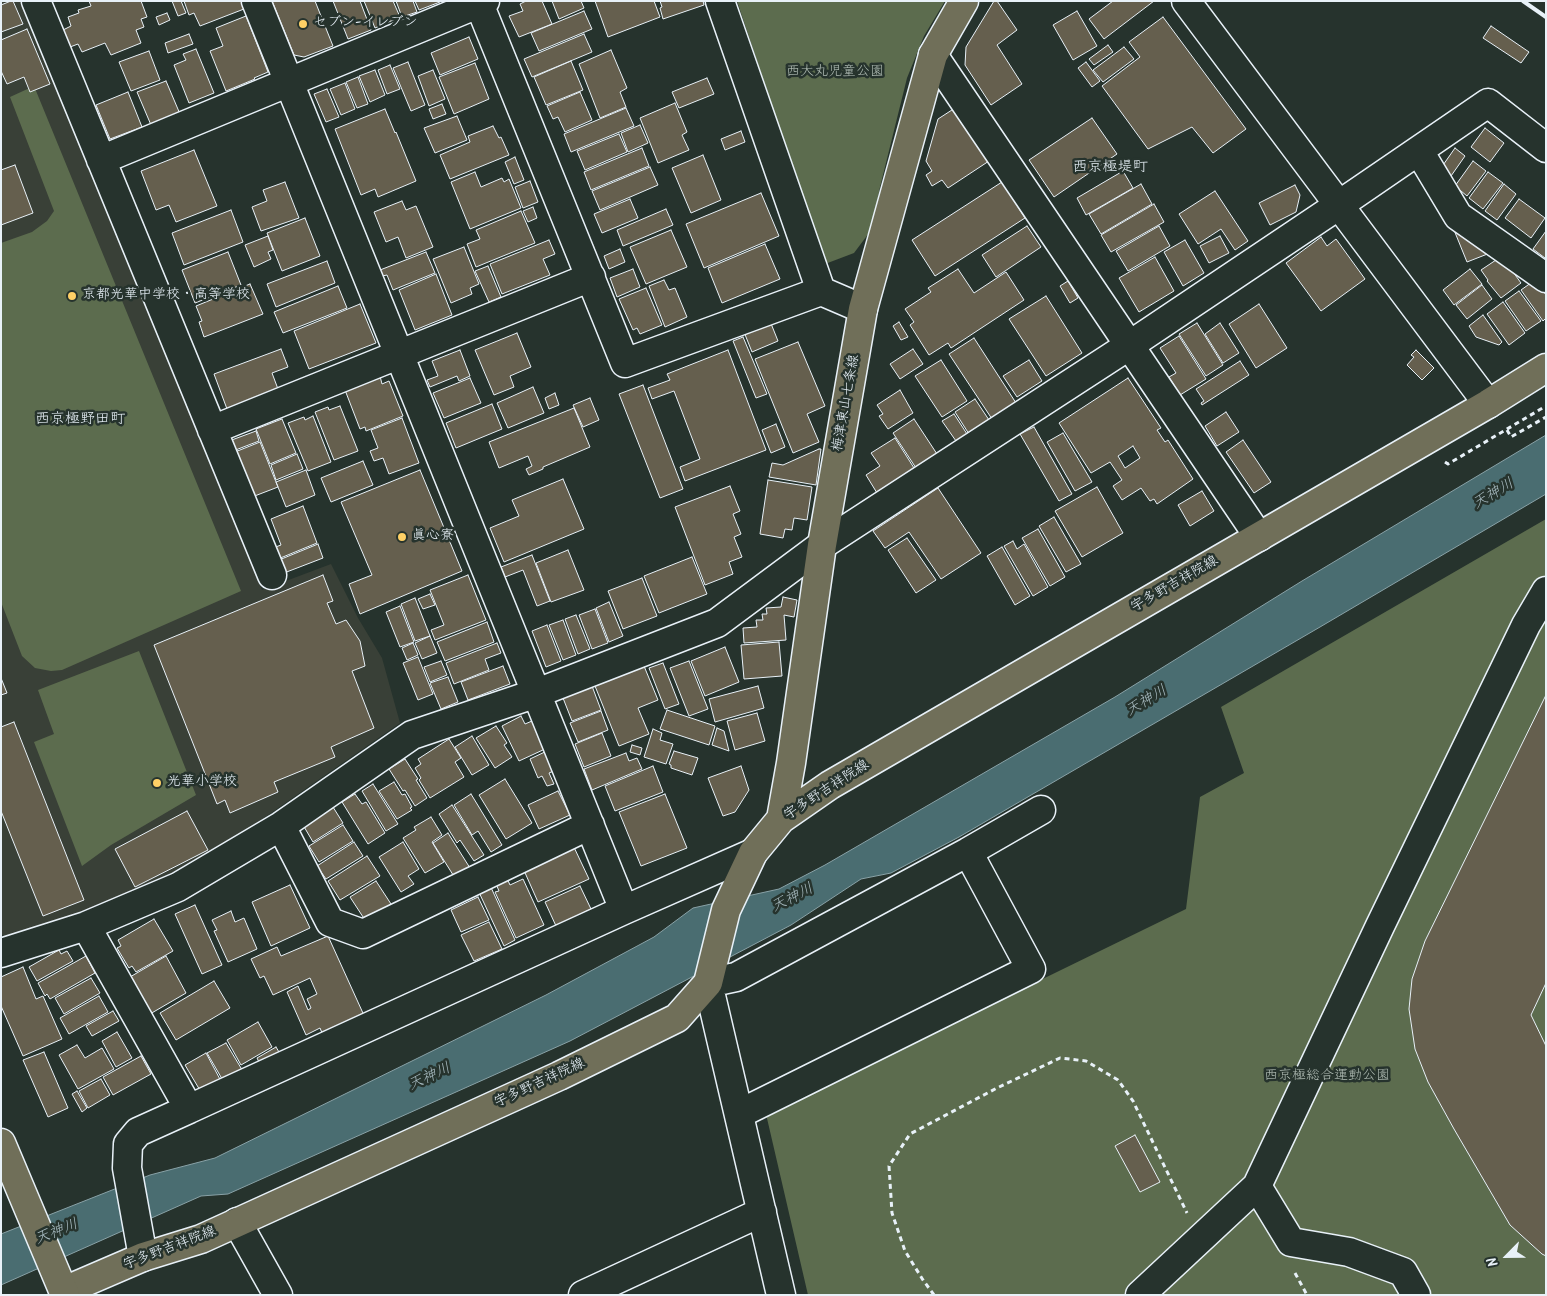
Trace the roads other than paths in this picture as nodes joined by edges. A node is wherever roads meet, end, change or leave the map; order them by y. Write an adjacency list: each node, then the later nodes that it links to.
1 (36, 1): 11 (street)
2 (256, 1): 8 (street)
3 (720, 1): 15 (street)
4 (964, 1): 7 (main road, 梅津東山七条線)
5 (1186, 1): 12 (street)
6 (481, 2): 8 (street); 13 (street)
7 (932, 55): 16 (main road, 梅津東山七条線); 17 (street)
8 (289, 82): 11 (street); 18 (street)
9 (1546, 148): 10 (street)
10 (1418, 151): 12 (street); 14 (street)
11 (101, 160): 21 (street)
12 (1339, 205): 17 (street); 20 (street)
13 (591, 277): 15 (street); 18 (street)
14 (1546, 278)
15 (821, 291): 16 (street)
16 (863, 309): 23 (main road, 梅津東山七条線)
17 (1130, 346): 22 (street); 23 (street)
18 (399, 354): 21 (street); 26 (street)
19 (1546, 368): 20 (main road, 宇多野吉祥院線)
20 (1488, 404): 22 (main road, 宇多野吉祥院線)
21 (212, 430): 24 (street)
22 (1259, 537): 28 (main road, 宇多野吉祥院線)
23 (822, 544): 26 (street); 28 (main road, 梅津東山七条線)
24 (272, 575)
25 (1546, 591): 40 (street)
26 (537, 693): 29 (street); 30 (street)
27 (1041, 810): 32 (street)
28 (781, 819): 31 (main road, 宇多野吉祥院線)
29 (590, 824): 30 (street); 33 (street)
30 (281, 826): 34 (street)
31 (753, 852): 33 (street); 36 (main road, 宇多野吉祥院線)
32 (968, 852): 36 (street); 38 (street)
33 (624, 910): 37 (street)
34 (86, 926): 35 (street); 37 (street)
35 (1, 953)
36 (708, 983): 38 (street); 42 (main road, 宇多野吉祥院線)
37 (189, 1109): 43 (street)
38 (739, 1114): 41 (street)
39 (1, 1143): 44 (main road)
40 (1258, 1186): 48 (street); 49 (street)
41 (762, 1212): 45 (street); 47 (street)
42 (237, 1222): 43 (main road, 宇多野吉祥院線); 46 (street)
43 (142, 1250): 44 (main road, 宇多野吉祥院線)
44 (60, 1289)
45 (780, 1294)
46 (278, 1295)
47 (583, 1295)
48 (1140, 1295)
49 (1416, 1295)

